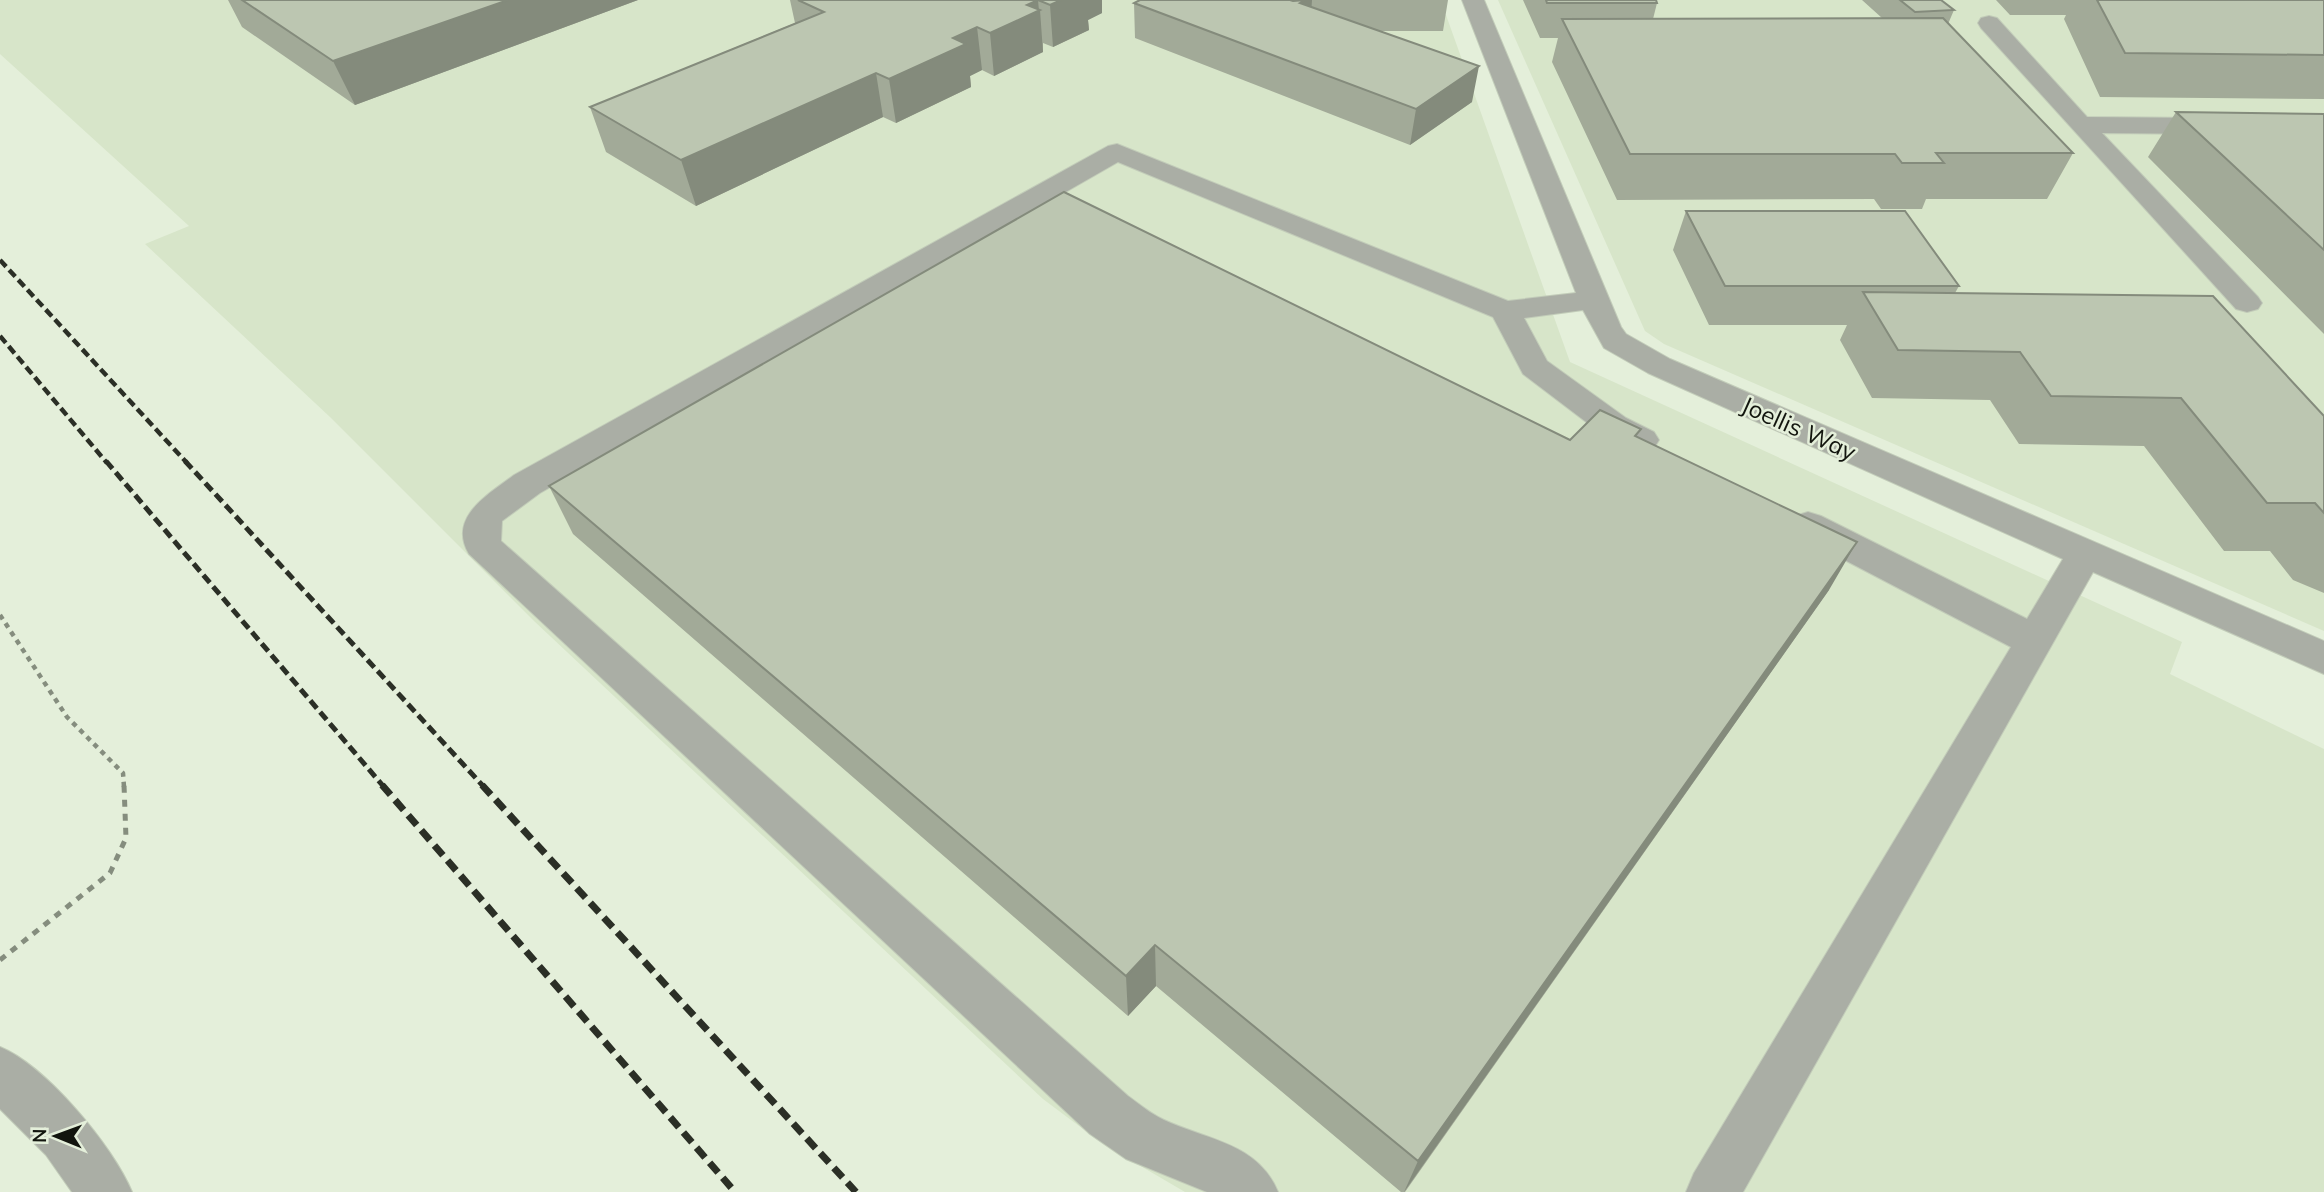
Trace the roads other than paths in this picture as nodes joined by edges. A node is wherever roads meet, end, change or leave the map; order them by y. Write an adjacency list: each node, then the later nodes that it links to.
1 (1473, 0): 5 (street, Joellis Way)
2 (1989, 23): 3 (street)
3 (2080, 125): 4 (street); 6 (street)
4 (2324, 127)
5 (1594, 300): 7 (street); 10 (street, Joellis Way)
6 (2247, 303)
7 (1505, 311): 8 (street); 15 (street)
8 (1676, 457)
9 (1775, 508): 11 (street)
10 (2085, 553): 11 (street); 12 (street, Joellis Way)
11 (2035, 641): 16 (street)
12 (2324, 658)
13 (0, 1073): 14 (street)
14 (105, 1192)
15 (1251, 1192)
16 (1713, 1192)

